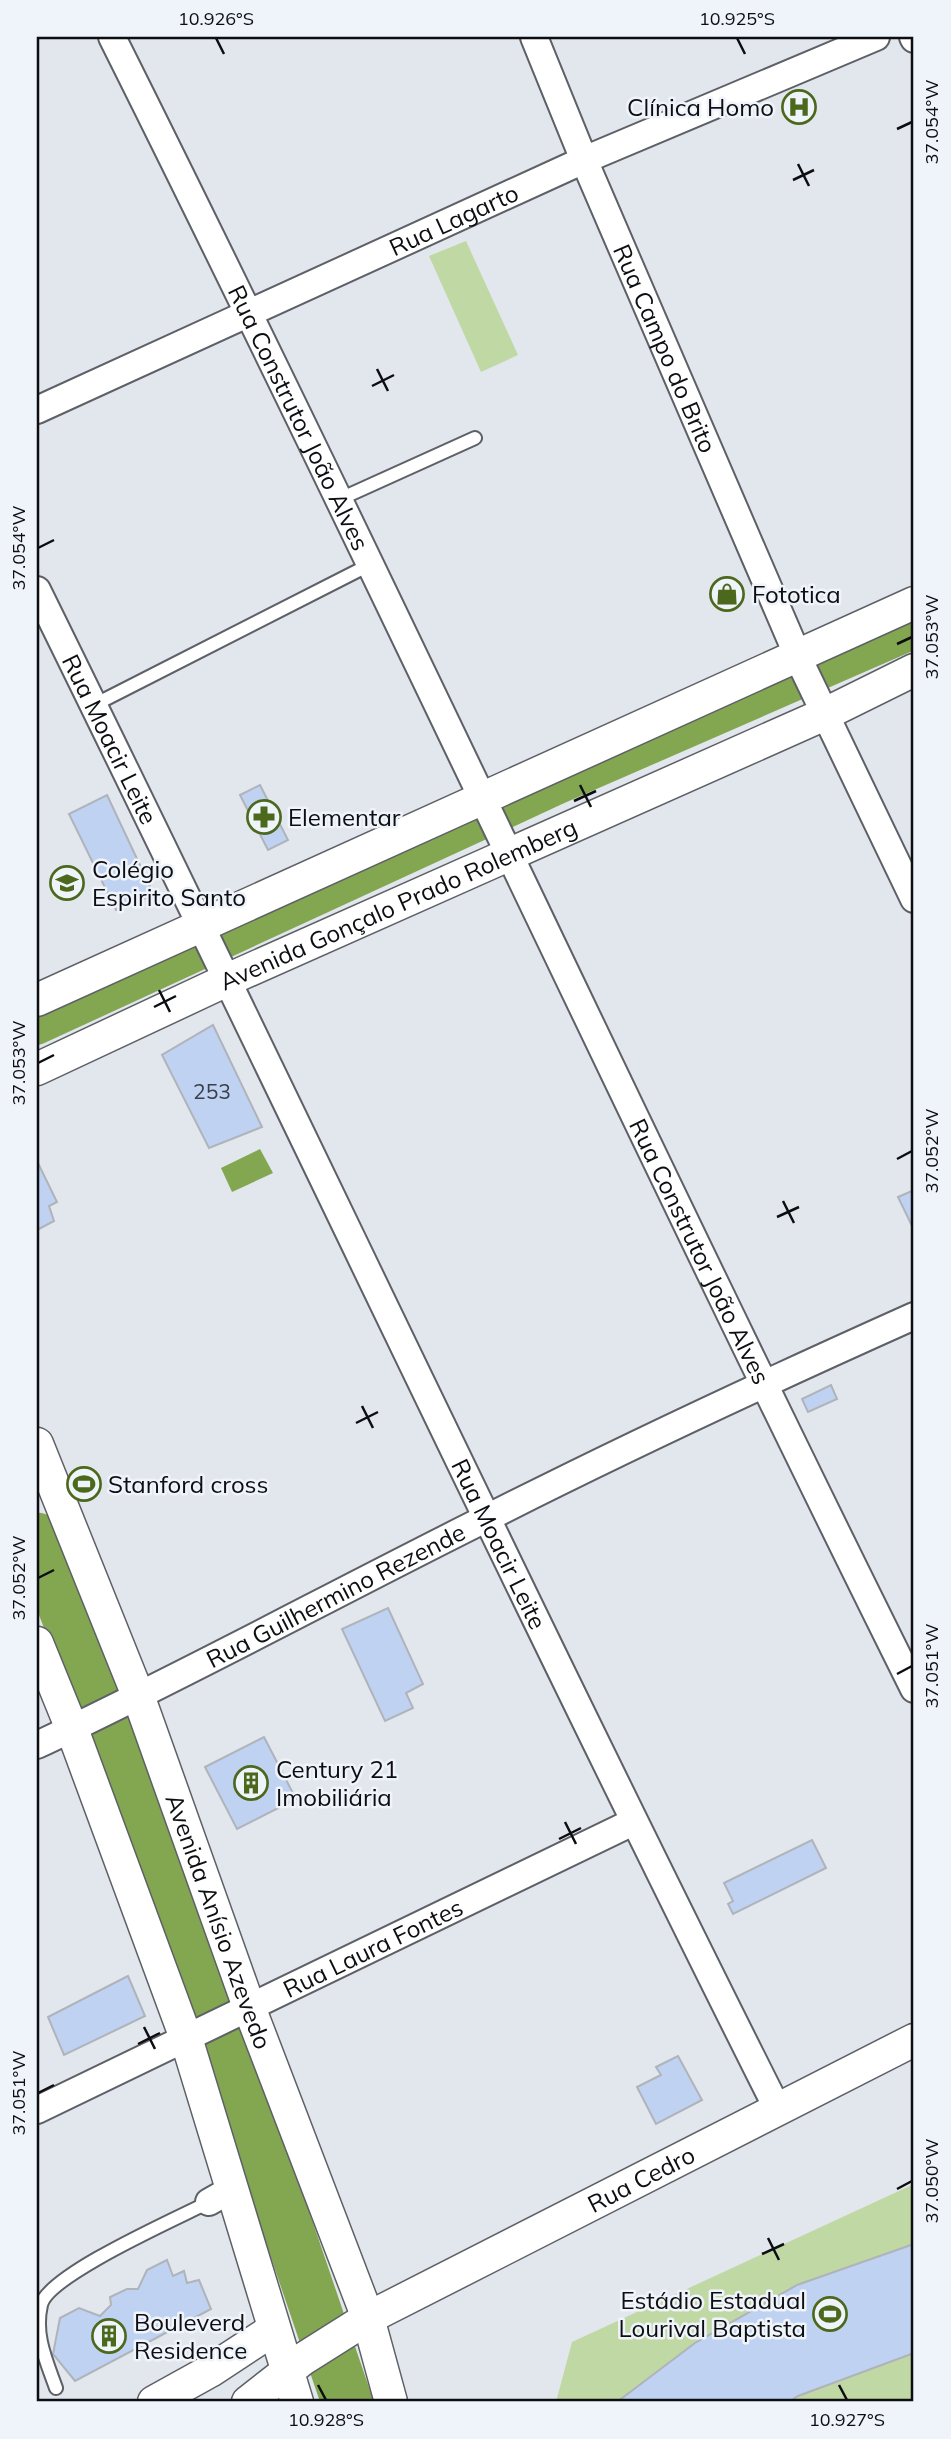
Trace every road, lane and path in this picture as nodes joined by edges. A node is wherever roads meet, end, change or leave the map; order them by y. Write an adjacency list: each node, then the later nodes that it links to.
1 (112, 37): 5 (street, Rua Construtor João Alves)
2 (534, 37): 4 (street, Rua Campo do Brito)
3 (876, 37): 4 (street, Rua Lagarto)
4 (584, 160): 5 (street, Rua Lagarto); 12 (street, Rua Campo do Brito)
5 (250, 311): 6 (street, Rua Lagarto); 8 (street, Rua Construtor João Alves)
6 (37, 410)
7 (475, 438): 8 (lane)
8 (340, 499): 9 (street, Rua Construtor João Alves)
9 (371, 564): 14 (lane); 16 (street, Rua Construtor João Alves)
10 (37, 590): 14 (street, Rua Moacir Leite)
11 (914, 603): 12 (street)
12 (801, 663): 15 (street, Rua Campo do Brito); 16 (street)
13 (914, 670): 15 (street, Avenida Gonçalo Prado Rolemberg)
14 (94, 705): 19 (street, Rua Moacir Leite)
15 (822, 708): 17 (street, Avenida Gonçalo Prado Rolemberg); 18 (street)
16 (487, 805): 17 (street, Rua Construtor João Alves); 19 (street)
17 (506, 846): 20 (street, Avenida Gonçalo Prado Rolemberg); 24 (street, Rua Construtor João Alves)
18 (914, 899)
19 (206, 934): 20 (street, Rua Moacir Leite); 21 (street)
20 (225, 973): 22 (street, Avenida Gonçalo Prado Rolemberg); 26 (street, Rua Moacir Leite)
21 (37, 1000)
22 (37, 1069)
23 (914, 1316): 24 (street, Rua Guilhermino Rezende)
24 (762, 1384): 26 (street, Rua Guilhermino Rezende); 28 (street, Rua Construtor João Alves)
25 (37, 1444): 29 (street, Avenida Anísio Azevedo)
26 (488, 1517): 29 (street, Rua Guilhermino Rezende); 32 (street, Rua Moacir Leite)
27 (37, 1643): 30 (street)
28 (914, 1689)
29 (135, 1700): 30 (street, Rua Guilhermino Rezende); 33 (street, Avenida Anísio Azevedo)
30 (81, 1725): 31 (street); 34 (street)
31 (37, 1745)
32 (633, 1822): 33 (street, Rua Laura Fontes); 36 (street, Rua Moacir Leite)
33 (242, 2011): 34 (street, Rua Laura Fontes); 39 (street, Avenida Anísio Azevedo)
34 (194, 2034): 37 (street, Rua Laura Fontes); 38 (street)
35 (914, 2040): 36 (street, Rua Cedro)
36 (776, 2109): 39 (street, Rua Cedro)
37 (37, 2110)
38 (221, 2196): 40 (street); 42 (lane)
39 (359, 2324): 41 (street, Rua Cedro); 46 (street, Avenida Anísio Azevedo)
40 (274, 2329): 41 (street); 43 (street)
41 (296, 2365): 44 (street, Rua Cedro); 45 (street)
42 (56, 2388)
43 (154, 2402)
44 (248, 2402)
45 (298, 2402)
46 (391, 2402)

